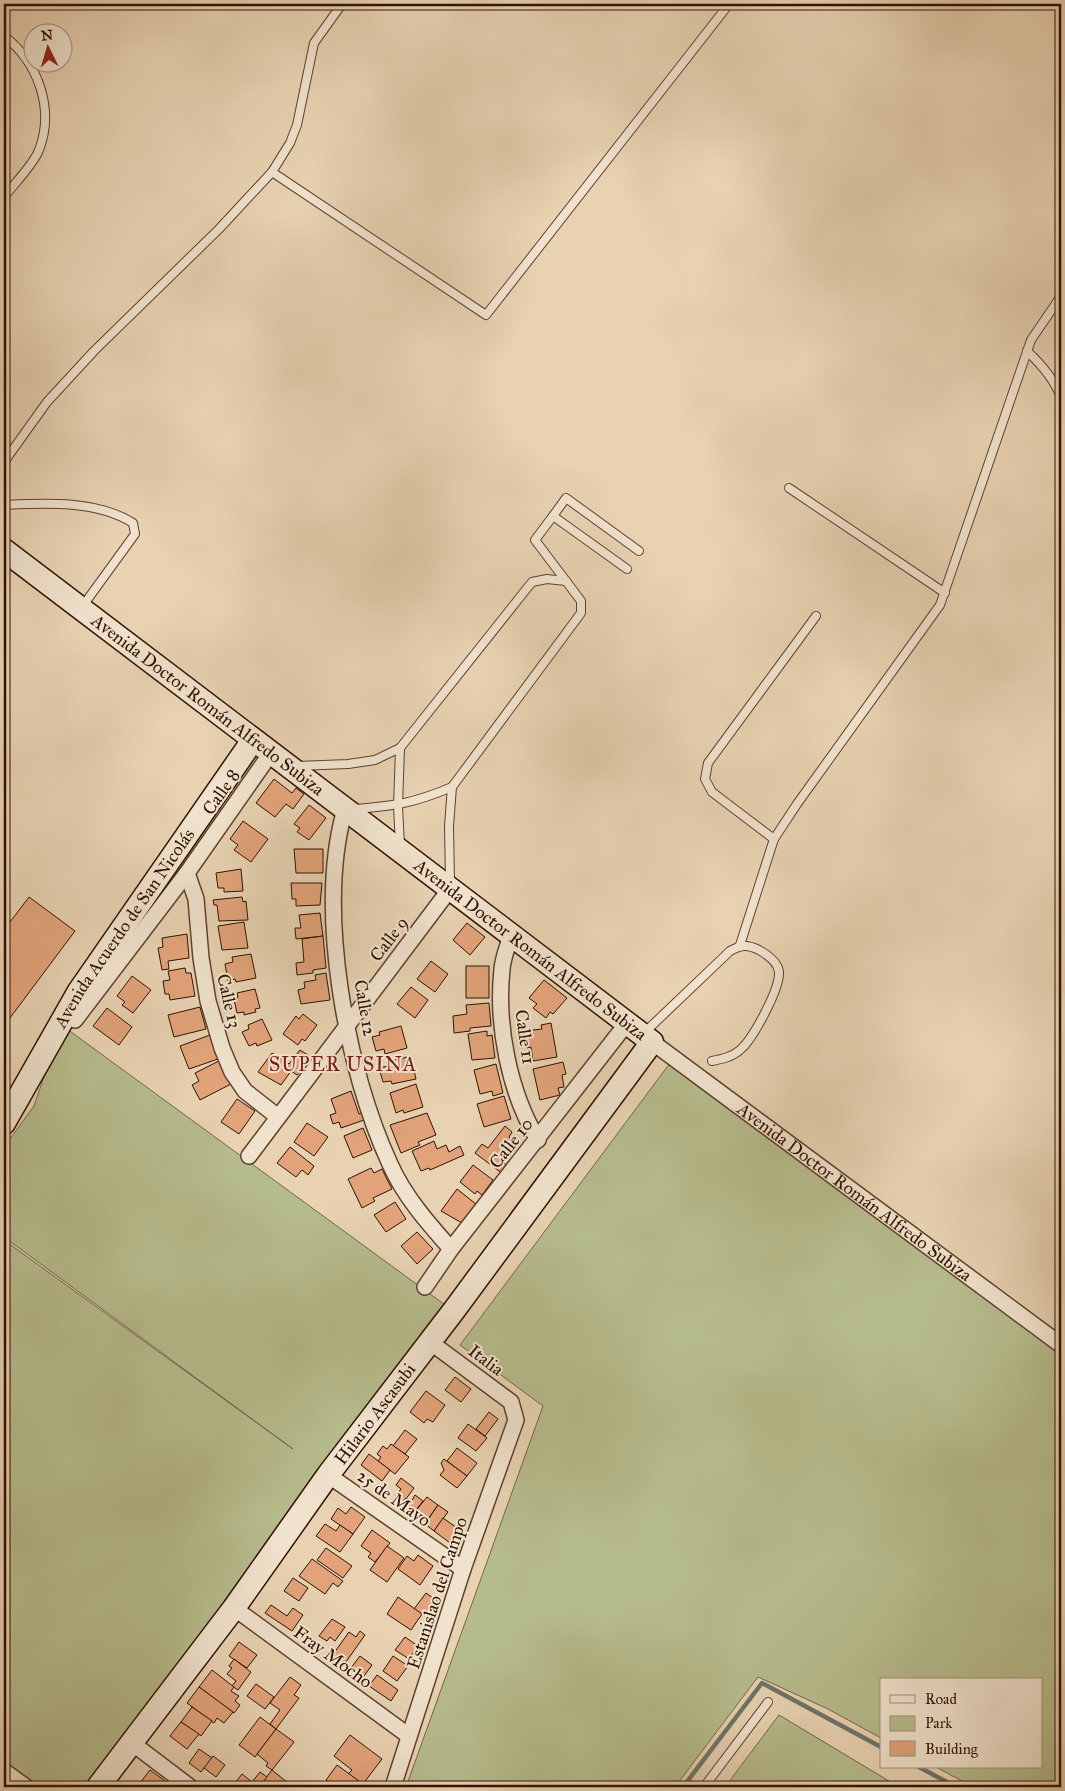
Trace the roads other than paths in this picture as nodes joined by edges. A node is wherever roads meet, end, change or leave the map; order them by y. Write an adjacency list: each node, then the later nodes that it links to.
1 (342, 4): 6 (lane)
2 (729, 4): 6 (lane)
3 (4, 36): 7 (lane)
4 (4, 99): 5 (lane)
5 (4, 129)
6 (272, 172): 11 (lane)
7 (4, 197)
8 (1061, 296): 9 (lane)
9 (1027, 351): 10 (lane); 19 (lane)
10 (1061, 397)
11 (4, 462)
12 (789, 488): 19 (lane)
13 (4, 505): 20 (lane)
14 (553, 516): 16 (lane); 17 (lane); 18 (lane)
15 (4, 550): 20 (street, Avenida Doctor Román Alfredo Subiza)
16 (639, 551)
17 (627, 568)
18 (566, 581): 23 (lane); 25 (lane)
19 (945, 593): 28 (lane)
20 (81, 609): 22 (street, Avenida Doctor Román Alfredo Subiza)
21 (816, 616): 28 (lane)
22 (253, 740): 24 (street, Avenida Doctor Román Alfredo Subiza); 39 (street, Avenida Acuerdo de San Nicolás)
23 (400, 748): 24 (lane); 26 (lane)
24 (279, 760): 27 (street, Avenida Doctor Román Alfredo Subiza); 30 (street, Calle 8)
25 (452, 787): 26 (lane); 31 (lane)
26 (398, 806): 27 (lane); 29 (lane)
27 (345, 809): 29 (street, Avenida Doctor Román Alfredo Subiza); 35 (street, Calle 12)
28 (774, 839): 33 (lane)
29 (400, 851): 31 (street, Avenida Doctor Román Alfredo Subiza)
30 (187, 873): 34 (street, Calle 8); 38 (street, Calle 13)
31 (450, 889): 32 (street, Avenida Doctor Román Alfredo Subiza); 35 (street, Calle 9)
32 (512, 935): 36 (street, Avenida Doctor Román Alfredo Subiza); 40 (street, Calle 11)
33 (740, 945): 36 (lane); 37 (lane)
34 (76, 1020)
35 (348, 1025): 38 (street, Calle 9); 42 (street, Calle 12)
36 (641, 1033): 40 (street, Calle 10); 44 (street, Avenida Doctor Román Alfredo Subiza); 45 (street, Hilario Ascasubi)
37 (712, 1061)
38 (278, 1117): 41 (street, Calle 9)
39 (4, 1122)
40 (538, 1140): 42 (street, Calle 10)
41 (249, 1156)
42 (451, 1249): 43 (street, Calle 10)
43 (425, 1287)
44 (1059, 1338)
45 (430, 1342): 46 (street, Italia); 47 (street, Hilario Ascasubi)
46 (515, 1411): 48 (street, Estanislao del Campo)
47 (328, 1475): 48 (street, 25 de Mayo); 49 (street, Hilario Ascasubi)
48 (463, 1569): 51 (street, Estanislao del Campo)
49 (234, 1608): 51 (street, Fray Mocho); 52 (street, Hilario Ascasubi)
50 (768, 1702): 58 (lane)
51 (409, 1736): 57 (street, Estanislao del Campo)
52 (132, 1743): 55 (street, Hilario Ascasubi); 56 (street)
53 (4, 1771): 54 (street)
54 (26, 1787)
55 (98, 1787)
56 (190, 1787)
57 (393, 1787)
58 (704, 1787)

